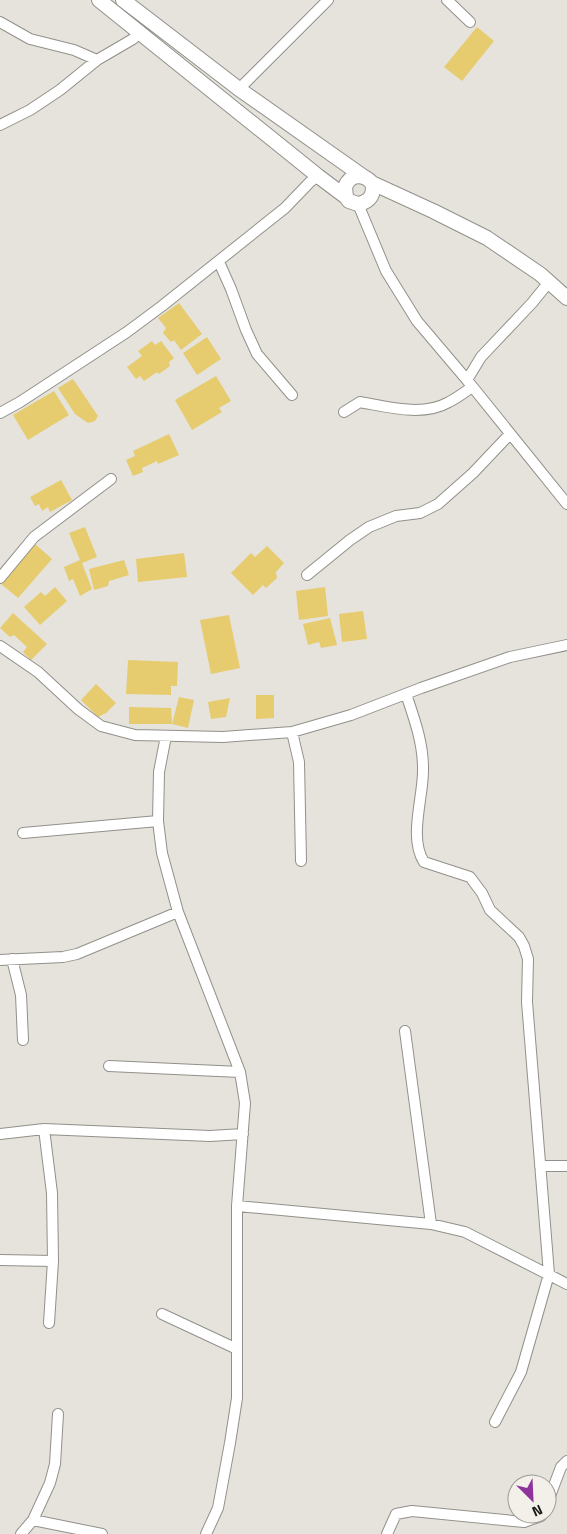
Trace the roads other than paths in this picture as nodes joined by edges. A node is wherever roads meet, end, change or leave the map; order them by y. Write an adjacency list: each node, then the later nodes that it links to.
1 (99, 0): 7 (main road)
2 (123, 0): 9 (main road)
3 (328, 0): 9 (street)
4 (447, 0): 6 (street)
5 (0, 22): 8 (street)
6 (470, 22)
7 (140, 32): 8 (street); 11 (main road)
8 (97, 60): 10 (street)
9 (239, 89): 12 (main road)
10 (0, 125)
11 (318, 176): 13 (main road); 14 (street)
12 (368, 180): 13 (main road); 13 (main road); 15 (main road)
13 (352, 200): 17 (street)
14 (219, 262): 18 (street); 20 (street)
15 (549, 282): 16 (main road); 17 (street)
16 (567, 298)
17 (470, 384): 19 (street); 21 (street)
18 (292, 395)
19 (344, 412)
20 (0, 413)
21 (510, 434): 23 (street); 24 (street)
22 (111, 480): 25 (street)
23 (567, 504)
24 (307, 574)
25 (0, 578)
26 (567, 645): 28 (street)
27 (0, 646): 30 (street)
28 (406, 694): 29 (street); 44 (street)
29 (292, 732): 30 (street); 33 (street)
30 (166, 736): 31 (street)
31 (158, 821): 32 (street); 34 (street)
32 (23, 833)
33 (301, 861)
34 (178, 912): 36 (street); 40 (street)
35 (0, 960): 36 (street)
36 (12, 960): 38 (street)
37 (405, 1031): 47 (street)
38 (23, 1040)
39 (108, 1066): 40 (street)
40 (240, 1072): 43 (street)
41 (44, 1129): 42 (street); 43 (street); 49 (street)
42 (0, 1134)
43 (243, 1134): 46 (street)
44 (540, 1166): 45 (street); 50 (street)
45 (567, 1166)
46 (237, 1206): 47 (street); 54 (street)
47 (431, 1224): 50 (street)
48 (0, 1260): 49 (street)
49 (53, 1260): 53 (street)
50 (549, 1274): 51 (street); 56 (street)
51 (567, 1284)
52 (162, 1314): 54 (street)
53 (49, 1323)
54 (237, 1349): 63 (street)
55 (58, 1414): 59 (street)
56 (495, 1422)
57 (567, 1461): 58 (street)
58 (557, 1478)
59 (33, 1520): 61 (street); 62 (street)
60 (507, 1520): 64 (street)
61 (22, 1534)
62 (102, 1534)
63 (206, 1534)
64 (387, 1534)

